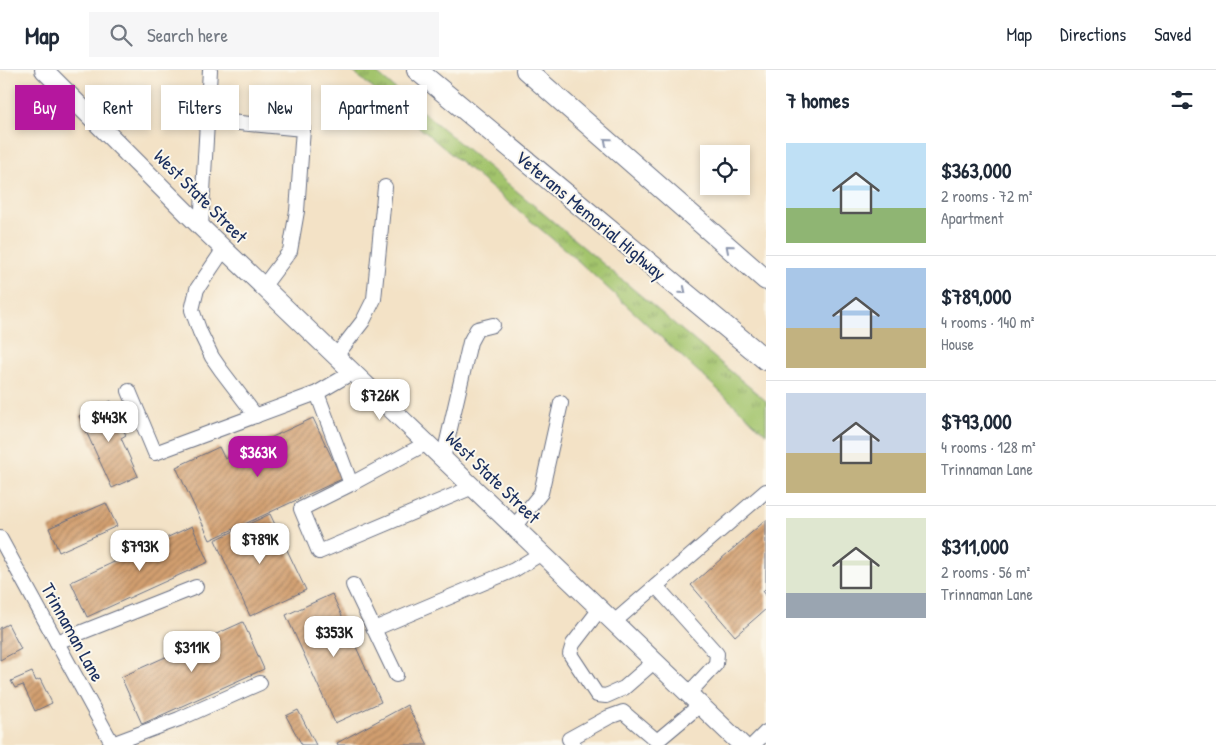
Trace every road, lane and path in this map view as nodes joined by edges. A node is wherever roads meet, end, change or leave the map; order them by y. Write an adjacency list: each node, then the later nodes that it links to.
1 (44, 70): 9 (main road, West State Street)
2 (210, 70): 5 (street)
3 (417, 70): 15 (highway, Veterans Memorial Highway, one-way to 15)
4 (526, 70): 11 (highway, one-way to 4)
5 (209, 85)
6 (239, 123): 12 (street)
7 (207, 130): 9 (street)
8 (385, 188): 14 (street)
9 (201, 227): 10 (main road, West State Street)
10 (224, 249): 12 (main road, West State Street); 20 (street)
11 (766, 280)
12 (264, 287): 14 (main road, West State Street)
13 (492, 325): 22 (street)
14 (336, 356): 16 (main road, West State Street)
15 (766, 360)
16 (353, 372): 18 (street); 21 (main road, West State Street)
17 (130, 390): 20 (street)
18 (317, 393): 20 (street); 23 (street)
19 (561, 403): 26 (street)
20 (256, 416)
21 (427, 443): 22 (main road, West State Street); 23 (street)
22 (443, 459): 24 (main road, West State Street)
23 (351, 484): 24 (street)
24 (472, 487): 26 (main road, West State Street)
25 (766, 492): 30 (street)
26 (514, 527): 28 (main road, West State Street)
27 (0, 538): 35 (street, Trinnaman Lane)
28 (542, 553): 32 (main road, West State Street); 34 (street)
29 (353, 585): 34 (street)
30 (656, 586): 33 (street); 39 (street)
31 (196, 587): 35 (street)
32 (600, 609): 33 (main road, West State Street); 36 (street)
33 (614, 622): 36 (main road, West State Street)
34 (374, 629): 37 (street)
35 (57, 642): 42 (street, Trinnaman Lane)
36 (655, 661): 39 (main road, West State Street)
37 (396, 675)
38 (260, 683): 42 (street)
39 (694, 699): 41 (street); 43 (main road, West State Street)
40 (766, 732): 43 (street)
41 (659, 743): 44 (street)
42 (112, 744)
43 (743, 744)
44 (574, 745)

